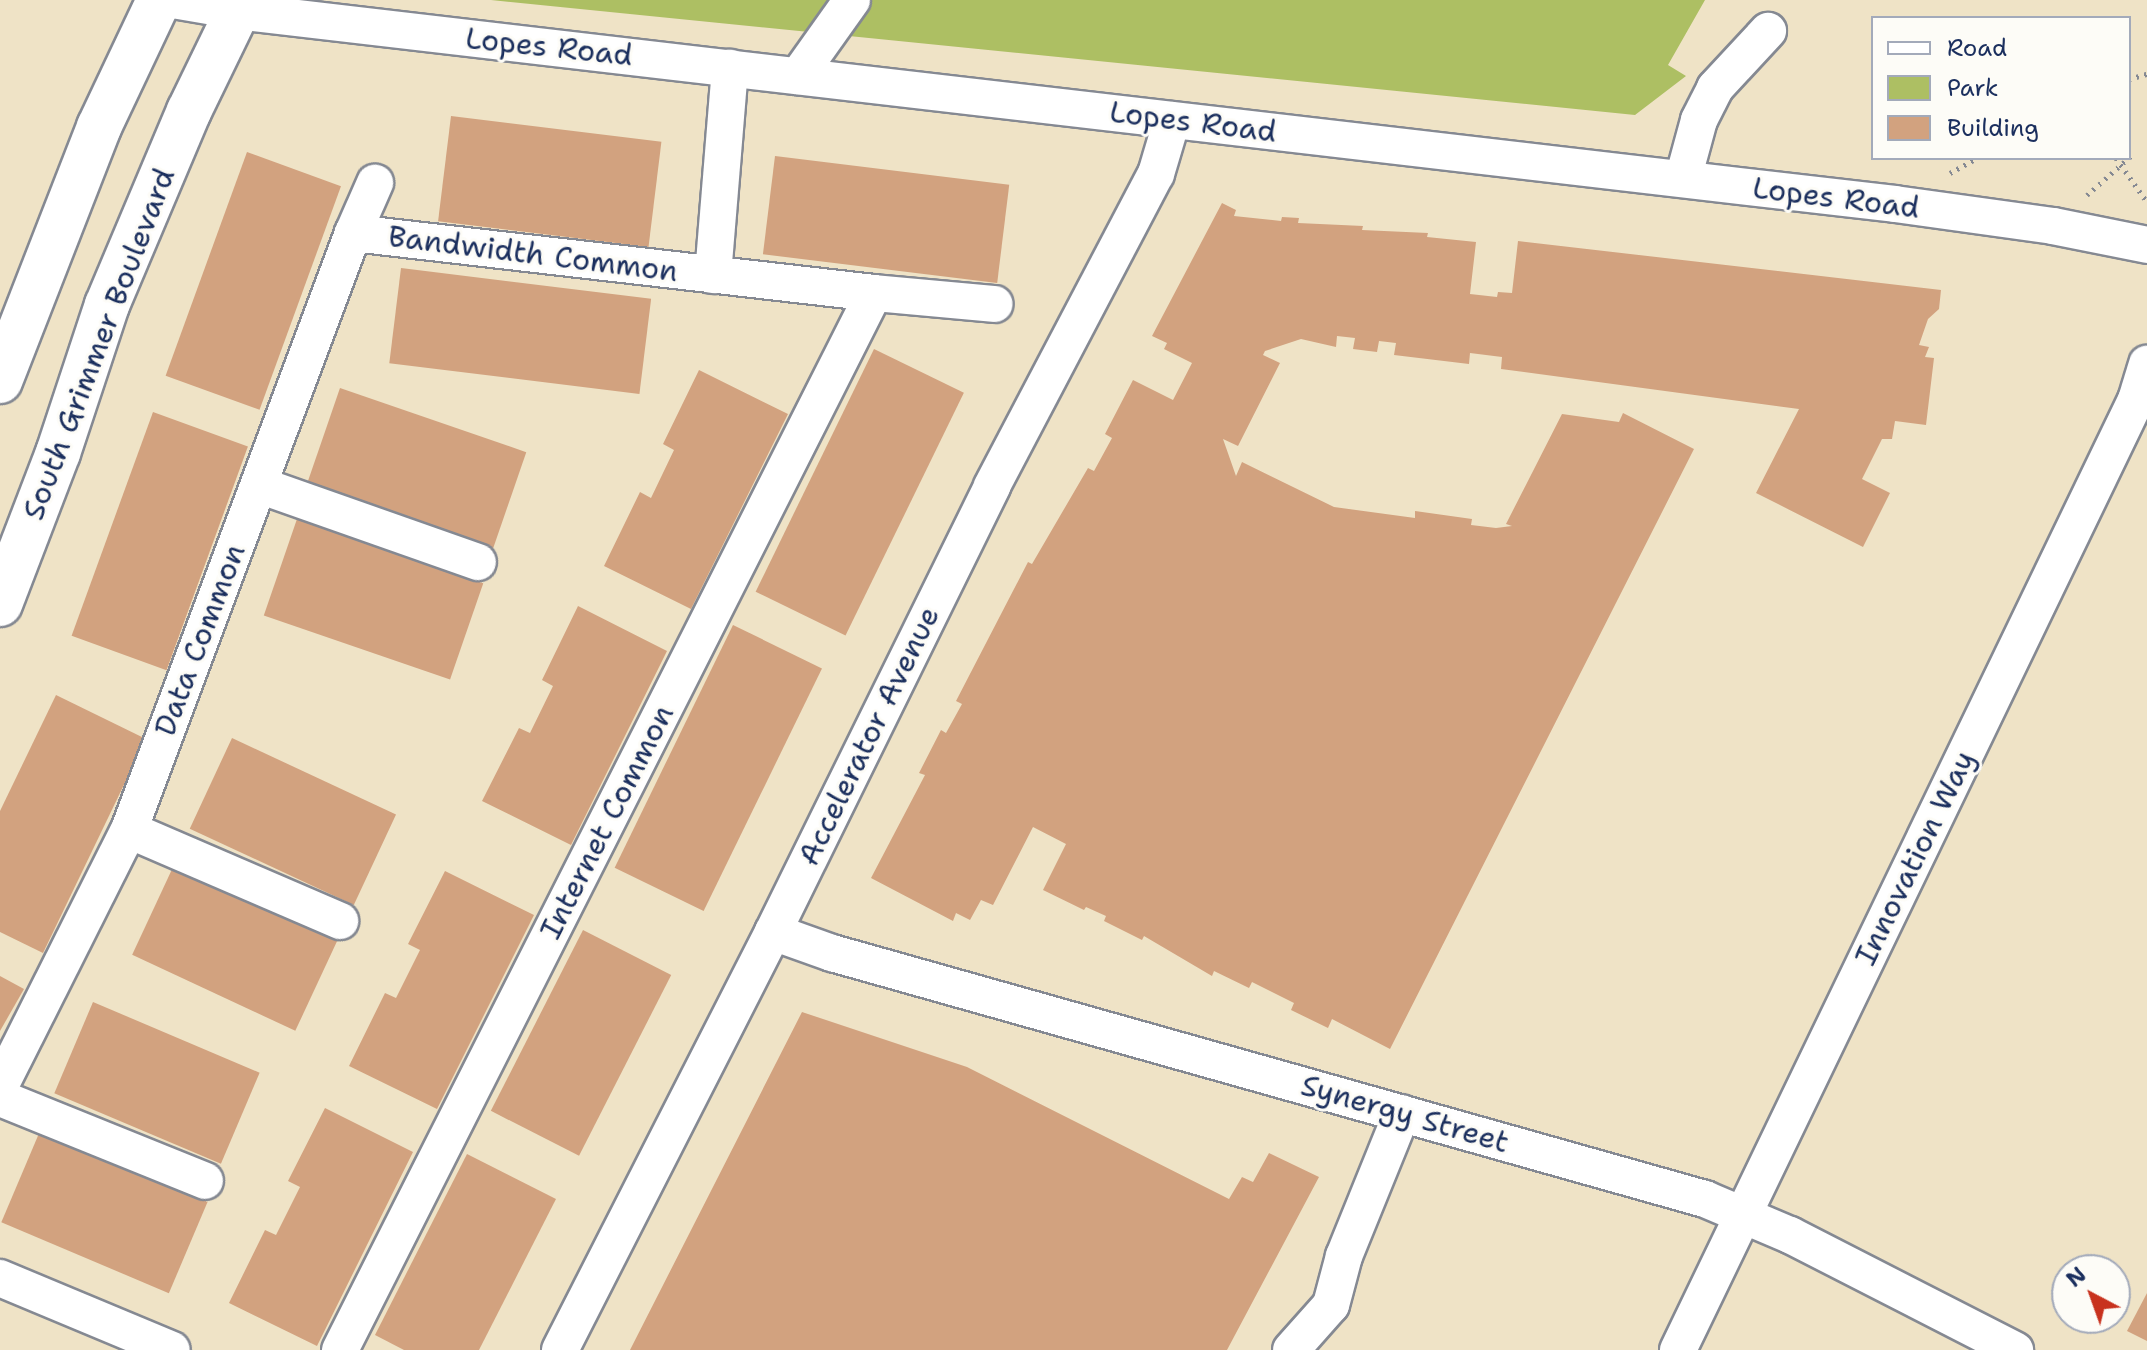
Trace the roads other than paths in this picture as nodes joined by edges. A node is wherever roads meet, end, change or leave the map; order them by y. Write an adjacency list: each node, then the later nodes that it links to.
1 (159, 0): 17 (main road)
2 (173, 0): 4 (street, Lopes Road)
3 (852, 0): 7 (street)
4 (240, 6): 6 (street, Lopes Road); 20 (main road, South Grimmer Boulevard)
5 (1768, 31): 9 (street)
6 (730, 68): 7 (street, Lopes Road); 13 (street, Bandwidth Common)
7 (798, 76): 8 (street, Lopes Road)
8 (1172, 120): 9 (street, Lopes Road); 23 (street, Accelerator Avenue)
9 (1683, 179): 12 (street, Lopes Road)
10 (375, 183): 11 (street, Data Common)
11 (353, 233): 13 (street, Bandwidth Common); 18 (street, Data Common)
12 (2147, 245)
13 (713, 275): 14 (street, Bandwidth Common)
14 (874, 293): 15 (street, Bandwidth Common); 31 (street, Internet Common)
15 (995, 304)
16 (2147, 364): 28 (street, Innovation Way)
17 (0, 381)
18 (259, 485): 19 (street); 21 (street, Data Common)
19 (478, 562)
20 (0, 604)
21 (129, 830): 22 (street); 24 (street, Data Common)
22 (340, 921)
23 (773, 932): 26 (street, Synergy Street); 32 (street, Accelerator Avenue)
24 (0, 1086)
25 (0, 1098): 27 (street)
26 (1402, 1113): 28 (street, Synergy Street); 33 (street)
27 (205, 1181)
28 (1742, 1214): 34 (street, Innovation Way); 35 (street, Synergy Street)
29 (0, 1278): 30 (street)
30 (158, 1347)
31 (340, 1350)
32 (560, 1350)
33 (1291, 1350)
34 (1678, 1350)
35 (2015, 1350)

